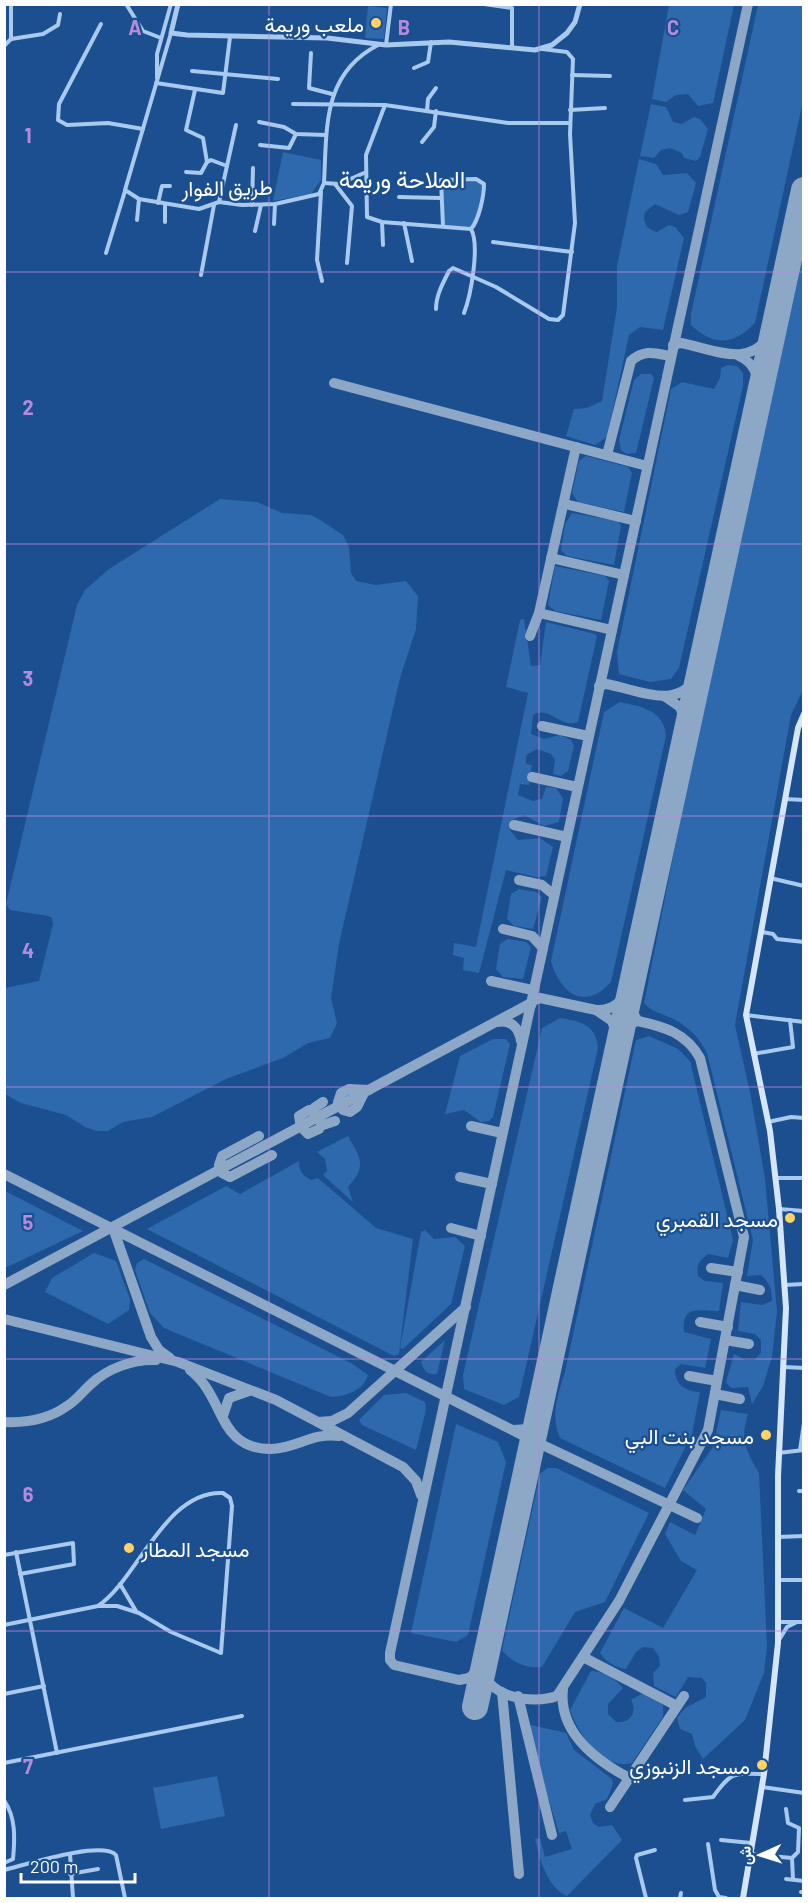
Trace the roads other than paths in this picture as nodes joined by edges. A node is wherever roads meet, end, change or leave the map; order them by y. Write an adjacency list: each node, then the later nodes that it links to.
1 (11, 4): 13 (street)
2 (126, 4): 12 (street)
3 (171, 4): 12 (street)
4 (178, 4): 10 (street)
5 (391, 4): 16 (street)
6 (484, 4): 18 (street)
7 (580, 4): 19 (street)
8 (60, 14): 13 (street)
9 (100, 24): 41 (street)
10 (171, 33): 11 (street); 27 (street)
11 (230, 37): 15 (street); 24 (street)
12 (161, 38): 27 (street)
13 (11, 39): 17 (street)
14 (431, 41): 16 (street); 18 (street); 21 (street)
15 (379, 44): 16 (street); 30 (street)
16 (386, 45)
17 (4, 46)
18 (512, 49): 19 (street)
19 (542, 49): 23 (street)
20 (311, 53): 30 (street)
21 (414, 68)
22 (192, 71): 24 (street)
23 (572, 75): 25 (street); 35 (street)
24 (225, 76): 26 (street); 29 (street)
25 (610, 76)
26 (278, 80)
27 (157, 81): 29 (street); 41 (street)
28 (436, 88): 36 (street)
29 (195, 90): 46 (street)
30 (332, 94): 32 (street)
31 (293, 104): 32 (street)
32 (330, 104): 33 (street); 43 (street)
33 (386, 105): 36 (street); 50 (street)
34 (605, 108): 35 (street)
35 (570, 110): 39 (street)
36 (427, 111): 37 (street)
37 (436, 111): 39 (street); 44 (street)
38 (259, 122): 42 (street)
39 (570, 123): 76 (street)
40 (236, 125): 47 (street)
41 (143, 129): 54 (street)
42 (296, 134): 43 (street); 45 (street)
43 (326, 135): 51 (street)
44 (422, 142)
45 (260, 145)
46 (207, 162): 47 (street); 49 (street)
47 (227, 166): 59 (street)
48 (253, 168): 64 (street)
49 (186, 172)
50 (364, 173): 52 (street); 68 (street)
51 (324, 183): 52 (street); 55 (street)
52 (335, 184): 79 (street)
53 (170, 186): 60 (street)
54 (125, 190): 58 (street, طريق الفوار); 77 (street)
55 (321, 192): 62 (street, طريق الفوار); 82 (street)
56 (399, 197): 57 (street)
57 (441, 198): 71 (street); 72 (street)
58 (139, 199): 60 (street, طريق الفوار); 66 (street)
59 (219, 202): 63 (street, طريق الفوار); 64 (street, طريق الفوار)
60 (158, 203): 61 (street, طريق الفوار)
61 (165, 204): 63 (street, طريق الفوار); 67 (street)
62 (275, 204): 65 (street, طريق الفوار); 70 (street)
63 (214, 205): 80 (street)
64 (252, 205): 65 (street, طريق الفوار)
65 (261, 205): 73 (street)
66 (137, 220)
67 (165, 222)
68 (382, 222): 69 (street); 75 (street)
69 (404, 223): 71 (street); 78 (street)
70 (274, 224)
71 (443, 226): 72 (street)
72 (471, 229): 81 (street)
73 (255, 231)
74 (493, 242): 76 (street)
75 (382, 245)
76 (572, 252): 81 (street)
77 (106, 253)
78 (412, 261)
79 (347, 263)
80 (201, 275)
81 (472, 275): 83 (street); 84 (street)
82 (322, 281)
83 (436, 309)
84 (464, 313)
85 (804, 714): 86 (main road)
86 (785, 799): 87 (street); 88 (main road)
87 (804, 800)
88 (770, 878): 89 (street); 90 (main road)
89 (804, 886)
90 (760, 932): 91 (street); 92 (main road)
91 (804, 942)
92 (746, 1015): 93 (street); 95 (main road)
93 (790, 1020): 94 (street); 95 (street)
94 (804, 1022)
95 (753, 1054): 97 (main road)
96 (804, 1118): 97 (street)
97 (768, 1122): 98 (main road)
98 (776, 1178): 99 (street); 100 (main road)
99 (804, 1178)
100 (779, 1209): 101 (street); 103 (main road)
101 (804, 1211)
102 (804, 1284): 103 (street)
103 (785, 1285): 104 (main road)
104 (783, 1367): 105 (street); 108 (main road)
105 (804, 1368)
106 (804, 1423): 107 (street)
107 (802, 1450): 108 (street)
108 (778, 1453): 110 (main road)
109 (804, 1536): 110 (street)
110 (777, 1538): 114 (main road)
111 (16, 1552): 112 (street); 113 (street); 113 (street)
112 (4, 1555)
113 (20, 1574): 121 (street)
114 (778, 1580): 115 (street); 122 (main road)
115 (804, 1580)
116 (120, 1584): 117 (street); 118 (street); 120 (street)
117 (125, 1595): 119 (street); 120 (street)
118 (98, 1606): 119 (street); 121 (street)
119 (117, 1606): 120 (street)
120 (139, 1613)
121 (30, 1620): 125 (street); 127 (street)
122 (778, 1622): 123 (street); 126 (main road)
123 (797, 1622): 124 (street); 126 (street)
124 (804, 1622)
125 (4, 1625)
126 (778, 1640): 132 (main road)
127 (44, 1686): 128 (street); 130 (street)
128 (4, 1694)
129 (242, 1716): 130 (street)
130 (57, 1754): 131 (street)
131 (4, 1763)
132 (764, 1774): 133 (main road); 136 (street)
133 (762, 1787): 134 (street); 139 (main road)
134 (804, 1793)
135 (4, 1800): 145 (street)
136 (685, 1800)
137 (786, 1809): 144 (street)
138 (721, 1840): 139 (street)
139 (751, 1843): 143 (main road)
140 (708, 1844): 157 (street)
141 (655, 1850): 155 (street)
142 (70, 1854): 147 (street); 148 (street); 154 (street)
143 (749, 1854): 144 (street); 158 (main road)
144 (792, 1858): 150 (street)
145 (4, 1863)
146 (98, 1869): 148 (street)
147 (4, 1870)
148 (70, 1874): 153 (street)
149 (786, 1879): 150 (street)
150 (793, 1880): 151 (street)
151 (804, 1881)
152 (681, 1893): 156 (street)
153 (73, 1899)
154 (125, 1899)
155 (646, 1899)
156 (680, 1899)
157 (726, 1899)
158 (743, 1899)

